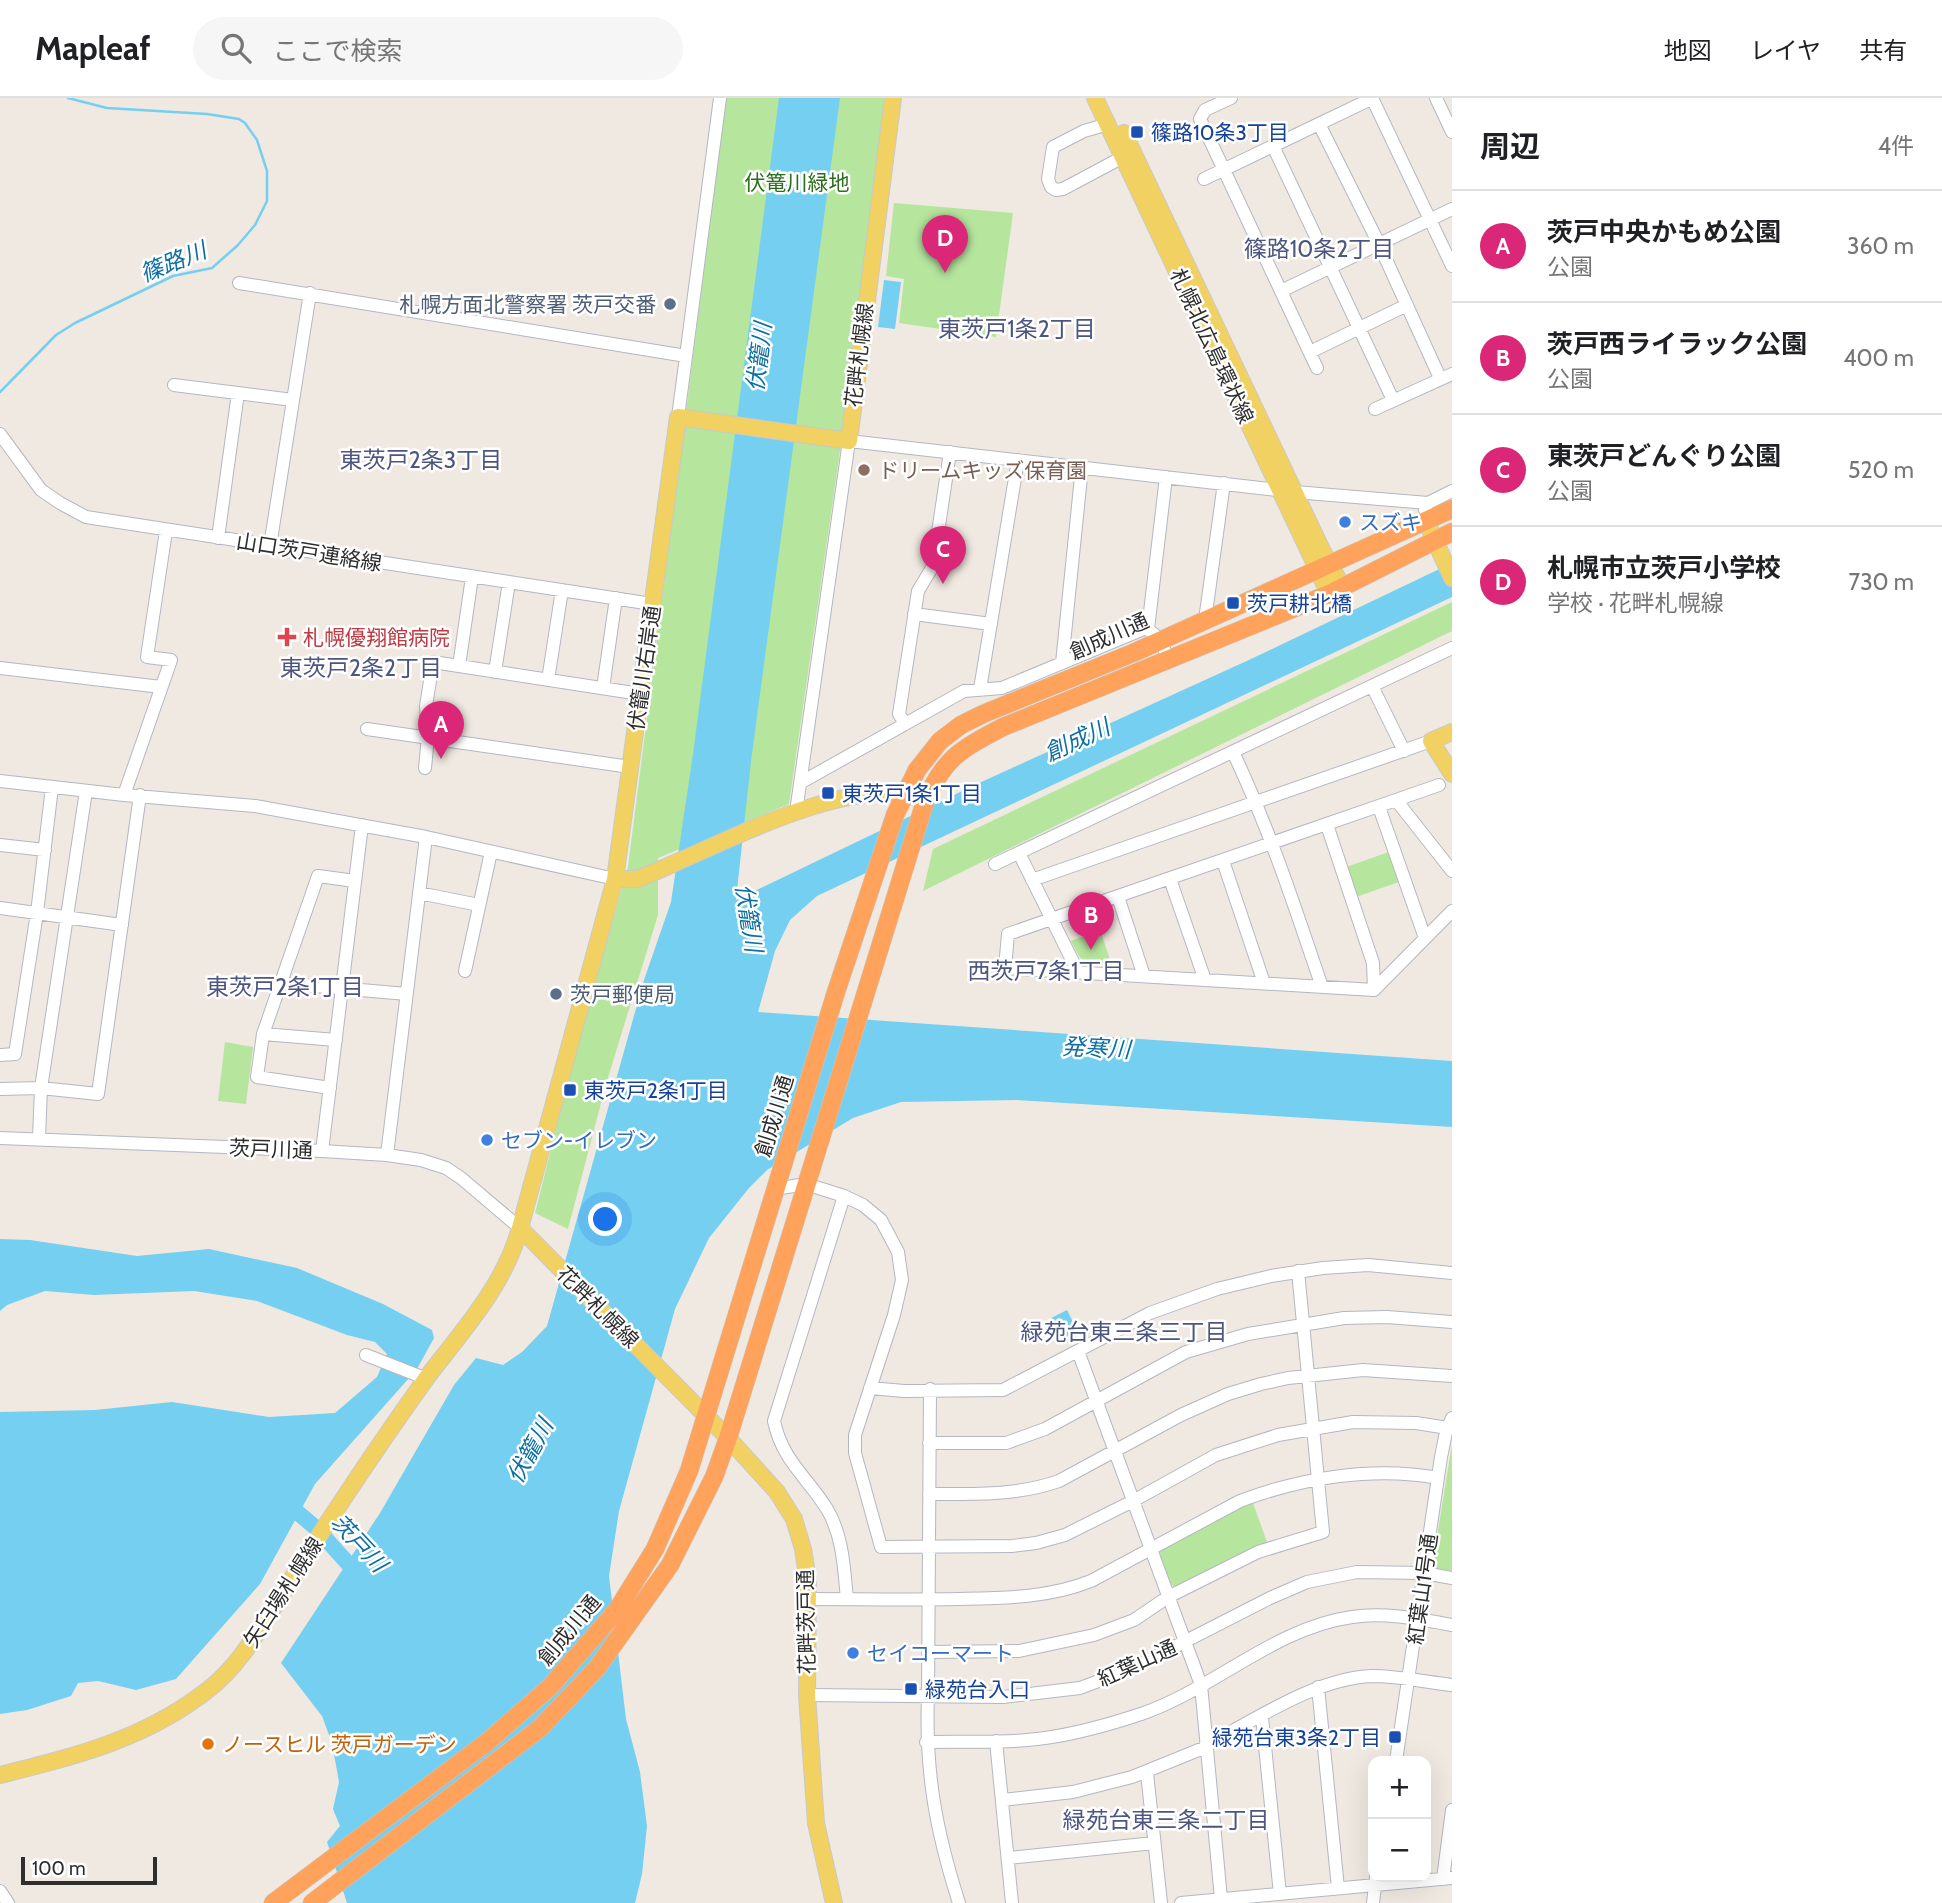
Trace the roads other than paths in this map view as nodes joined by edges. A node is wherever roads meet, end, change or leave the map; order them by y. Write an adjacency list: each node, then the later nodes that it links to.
1 (720, 98): 26 (street, 伏籠川右岸通)
2 (893, 98): 36 (main road, 花畔札幌線)
3 (1095, 98): 8 (main road, 札幌北広島環状線)
4 (1107, 98): 42 (main road, 札幌北広島環状線)
5 (1231, 98): 13 (street)
6 (1373, 98): 9 (street); 16 (street)
7 (1436, 98): 10 (street)
8 (1108, 124): 12 (main road, 札幌北広島環状線); 12 (street)
9 (1320, 124): 11 (street); 17 (street)
10 (1452, 132)
11 (1273, 146): 13 (street); 19 (street)
12 (1123, 157): 42 (main road, 札幌北広島環状線)
13 (1224, 170): 14 (street); 21 (street)
14 (1204, 179)
15 (1452, 209): 16 (street)
16 (1430, 220): 17 (street); 18 (street)
17 (1379, 244): 19 (street); 23 (street)
18 (1452, 266)
19 (1330, 267): 21 (street); 24 (street)
20 (239, 283): 22 (street)
21 (1281, 290): 25 (street)
22 (310, 293): 26 (street); 31 (street)
23 (1407, 305): 24 (street); 28 (street)
24 (1360, 328): 25 (street); 32 (street)
25 (1310, 352): 27 (street)
26 (686, 356): 34 (street, 伏籠川右岸通)
27 (1317, 368)
28 (1446, 376): 32 (street)
29 (174, 385): 30 (street)
30 (238, 393): 31 (street); 49 (street)
31 (293, 400): 51 (street)
32 (1393, 400): 33 (street)
33 (1375, 409)
34 (678, 417): 36 (main road); 59 (main road, 伏籠川右岸通)
35 (0, 434): 47 (street, 山口茨戸連絡線)
36 (849, 441): 37 (street); 87 (street)
37 (950, 452): 38 (street); 60 (street)
38 (1018, 460): 39 (street); 62 (street)
39 (1082, 467): 40 (street); 66 (street)
40 (1166, 477): 41 (street); 63 (street)
41 (1224, 483): 42 (street); 61 (street)
42 (1288, 491): 44 (street); 52 (main road, 札幌北広島環状線)
43 (1452, 491): 44 (street)
44 (1428, 503): 46 (street)
45 (1452, 509): 46 (highway, 創成川通)
46 (1426, 521): 50 (main road); 52 (highway, 創成川通)
47 (166, 531): 49 (street, 山口茨戸連絡線); 72 (street)
48 (1452, 532): 50 (highway, 創成川通)
49 (218, 538): 51 (street, 山口茨戸連絡線)
50 (1434, 540): 53 (main road); 57 (highway, 創成川通)
51 (270, 546): 54 (street, 山口茨戸連絡線)
52 (1324, 568): 57 (main road, 札幌北広島環状線); 61 (highway, 創成川通)
53 (1449, 570)
54 (472, 577): 55 (street, 山口茨戸連絡線); 67 (street)
55 (509, 582): 56 (street, 山口茨戸連絡線); 69 (street)
56 (562, 590): 58 (street, 山口茨戸連絡線); 70 (street)
57 (1336, 591): 65 (highway, 創成川通)
58 (616, 598): 59 (street, 山口茨戸連絡線); 73 (street)
59 (652, 604): 75 (main road, 伏籠川右岸通)
60 (914, 614): 62 (street); 76 (street)
61 (1205, 620): 63 (highway, 創成川通)
62 (991, 624): 74 (street)
63 (1154, 634): 65 (street); 66 (street); 90 (highway, 創成川通)
64 (1452, 648): 71 (street)
65 (1168, 659): 96 (highway, 創成川通)
66 (1062, 663): 74 (street)
67 (459, 666): 69 (street); 79 (street)
68 (0, 668): 72 (street)
69 (495, 672): 70 (street)
70 (548, 680): 73 (street)
71 (1372, 686): 81 (street); 82 (street)
72 (161, 687): 92 (street)
73 (603, 688): 75 (street)
74 (980, 689): 76 (street)
75 (640, 694): 83 (main road, 伏籠川右岸通)
76 (905, 724): 87 (street)
77 (367, 729): 79 (street)
78 (1452, 732): 80 (main road)
79 (428, 737): 83 (street); 84 (street)
80 (1431, 741): 81 (street); 85 (main road)
81 (1404, 751): 94 (street)
82 (1233, 752): 94 (street); 106 (street)
83 (630, 766): 110 (main road, 伏籠川右岸通)
84 (425, 768)
85 (1452, 774)
86 (0, 781): 89 (street)
87 (800, 783): 98 (street)
88 (1439, 785): 95 (street)
89 (52, 787): 91 (street); 104 (street)
90 (905, 790): 96 (main road); 98 (main road); 145 (highway, 創成川通)
91 (86, 791): 92 (street); 120 (street)
92 (124, 795): 93 (street)
93 (140, 795): 99 (street); 122 (street)
94 (1256, 800): 102 (street); 112 (street)
95 (1396, 800): 97 (street); 109 (street)
96 (926, 801): 144 (highway, 創成川通)
97 (1378, 807): 100 (street); 123 (street)
98 (796, 812): 110 (main road)
99 (362, 825): 101 (street); 113 (street)
100 (1327, 825): 102 (street); 132 (street)
101 (426, 837): 105 (street); 114 (street)
102 (1273, 844): 107 (street); 130 (street)
103 (0, 845): 104 (street)
104 (45, 850): 119 (street)
105 (491, 852): 110 (street); 116 (street)
106 (1018, 853): 108 (street); 112 (street)
107 (1223, 861): 111 (street); 129 (street)
108 (995, 864)
109 (1452, 871)
110 (615, 879): 147 (main road, 伏籠川右岸通)
111 (1170, 879): 115 (street); 127 (street)
112 (1031, 880): 121 (street)
113 (355, 881): 128 (street); 131 (street)
114 (419, 893): 116 (street); 133 (street)
115 (1118, 897): 121 (street); 126 (street)
116 (480, 905): 124 (street)
117 (0, 908): 119 (street)
118 (1452, 911): 123 (street)
119 (37, 913): 120 (street); 136 (street)
120 (68, 918): 122 (street); 138 (street)
121 (1051, 919): 125 (street); 125 (street)
122 (122, 925): 138 (street)
123 (1425, 938): 132 (street)
124 (465, 971)
125 (1078, 972): 126 (street)
126 (1144, 976): 127 (street)
127 (1205, 980): 129 (street)
128 (280, 983): 131 (street); 134 (street)
129 (1264, 983): 130 (street)
130 (1322, 987): 132 (street)
131 (342, 988): 133 (street); 135 (street)
132 (1374, 990)
133 (407, 994): 143 (street)
134 (262, 1034): 135 (street); 137 (street)
135 (336, 1040): 137 (street)
136 (0, 1055)
137 (330, 1087): 142 (street)
138 (41, 1088): 139 (street); 141 (street)
139 (0, 1089)
140 (0, 1138): 141 (street, 茨戸川通)
141 (39, 1138): 142 (street, 茨戸川通)
142 (322, 1152): 143 (street, 茨戸川通)
143 (387, 1155): 147 (street, 茨戸川通)
144 (806, 1184): 145 (street); 146 (street); 164 (highway, 創成川通)
145 (776, 1187): 161 (highway, 創成川通)
146 (844, 1196): 158 (street); 177 (street)
147 (520, 1228): 156 (main road, 矢臼場札幌線); 157 (main road, 花畔札幌線)
148 (1298, 1272): 149 (street); 151 (street); 152 (street)
149 (1452, 1273)
150 (1452, 1322): 151 (street)
151 (1303, 1323): 154 (street); 160 (street)
152 (1078, 1351): 159 (street); 160 (street)
153 (371, 1358): 156 (street)
154 (1309, 1375): 155 (street); 163 (street); 166 (street)
155 (1452, 1376)
156 (422, 1377): 195 (main road, 矢臼場札幌線)
157 (675, 1386): 161 (main road, 花畔茨戸通)
158 (870, 1388): 159 (street); 171 (street)
159 (930, 1389): 165 (street)
160 (1097, 1401): 165 (street); 166 (street)
161 (706, 1416): 164 (main road, 花畔茨戸通); 207 (highway, 創成川通)
162 (1450, 1423): 163 (street); 167 (street, 紅葉山1号通)
163 (1314, 1429): 168 (street); 170 (street)
164 (728, 1438): 176 (main road, 花畔茨戸通); 209 (highway, 創成川通)
165 (929, 1443): 169 (street)
166 (1115, 1452): 169 (street); 170 (street)
167 (1438, 1479): 168 (street); 173 (street, 紅葉山1号通)
168 (1318, 1480): 172 (street); 175 (street)
169 (929, 1494): 171 (street)
170 (1133, 1501): 171 (street); 172 (street)
171 (929, 1547): 178 (street)
172 (1151, 1550): 175 (street); 178 (street)
173 (1424, 1573): 174 (street, 紅葉山通); 179 (street, 紅葉山1号通); 181 (street, 紅葉山通)
174 (1452, 1578)
175 (1168, 1597): 181 (street); 182 (street)
176 (807, 1599): 177 (street); 187 (main road, 花畔茨戸通)
177 (847, 1599): 178 (street)
178 (929, 1600): 182 (street)
179 (1417, 1619): 180 (street); 183 (street, 紅葉山1号通); 184 (street)
180 (1452, 1625)
181 (1184, 1642): 184 (street); 188 (street, 紅葉山通)
182 (929, 1652): 188 (street)
183 (1408, 1679): 185 (street); 186 (street); 193 (street, 紅葉山1号通)
184 (1201, 1685): 190 (street); 192 (street)
185 (1452, 1685)
186 (1318, 1687): 189 (street); 203 (street)
187 (807, 1695): 188 (street, 紅葉山通); 210 (main road, 花畔茨戸通)
188 (929, 1696): 191 (street)
189 (1262, 1717): 192 (street); 205 (street)
190 (996, 1741): 191 (street); 196 (street)
191 (926, 1742): 211 (street)
192 (1205, 1747): 194 (street); 206 (street)
193 (1397, 1756)
194 (1147, 1773): 196 (street); 198 (street)
195 (0, 1775)
196 (1003, 1800): 199 (street)
197 (1452, 1810): 200 (street)
198 (1154, 1843): 199 (street); 213 (street)
199 (1008, 1858): 212 (street)
200 (1447, 1878)
201 (1371, 1882): 203 (street)
202 (1376, 1882): 215 (street)
203 (1338, 1888): 205 (street)
204 (0, 1891): 208 (street)
205 (1280, 1894): 206 (street)
206 (1221, 1899): 214 (street)
207 (277, 1900)
208 (8, 1903)
209 (312, 1903)
210 (834, 1903)
211 (959, 1903)
212 (1012, 1903)
213 (1161, 1903)
214 (1181, 1903)
215 (1373, 1903)

